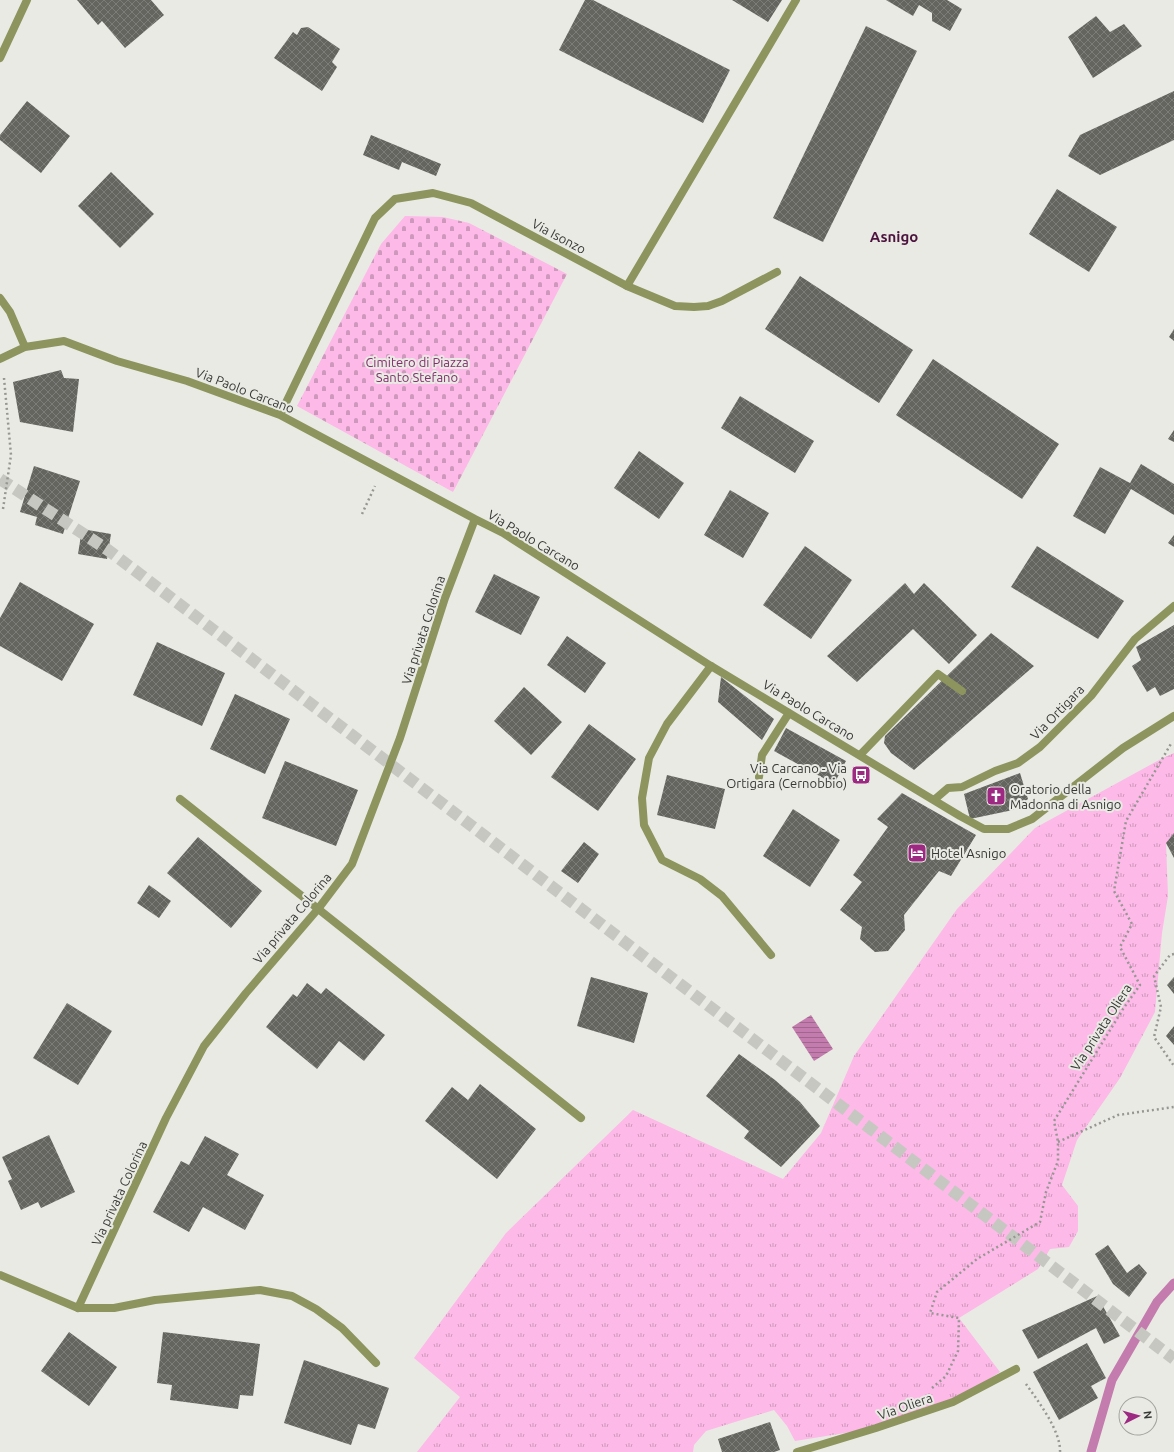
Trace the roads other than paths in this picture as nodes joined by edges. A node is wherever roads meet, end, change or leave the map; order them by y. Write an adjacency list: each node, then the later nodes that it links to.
1 (27, 0): 3 (street)
2 (796, 0): 5 (street)
3 (0, 58)
4 (777, 272): 5 (street, Via Isonzo)
5 (627, 286): 9 (street, Via Isonzo)
6 (0, 298): 7 (street)
7 (25, 347): 8 (street, Via Paolo Carcano); 9 (street, Via Paolo Carcano)
8 (1, 358)
9 (280, 415): 10 (street, Via Paolo Carcano)
10 (475, 519): 12 (street, Via Paolo Carcano); 20 (street, Via privata Colorina)
11 (1174, 606): 19 (street, Via Ortigara)
12 (711, 666): 14 (street, Via Paolo Carcano); 21 (street)
13 (962, 691): 16 (street)
14 (789, 712): 16 (street, Via Paolo Carcano); 17 (street)
15 (1174, 716): 19 (street, Via Paolo Carcano)
16 (860, 755): 19 (street, Via Paolo Carcano)
17 (759, 777)
18 (180, 799): 20 (street)
19 (934, 800)
20 (318, 909): 22 (street); 24 (street, Via privata Colorina)
21 (771, 955)
22 (581, 1118)
23 (0, 1275): 24 (street)
24 (78, 1308): 25 (street)
25 (376, 1363)
26 (1016, 1369): 27 (street, Via Oliera)
27 (797, 1452)

